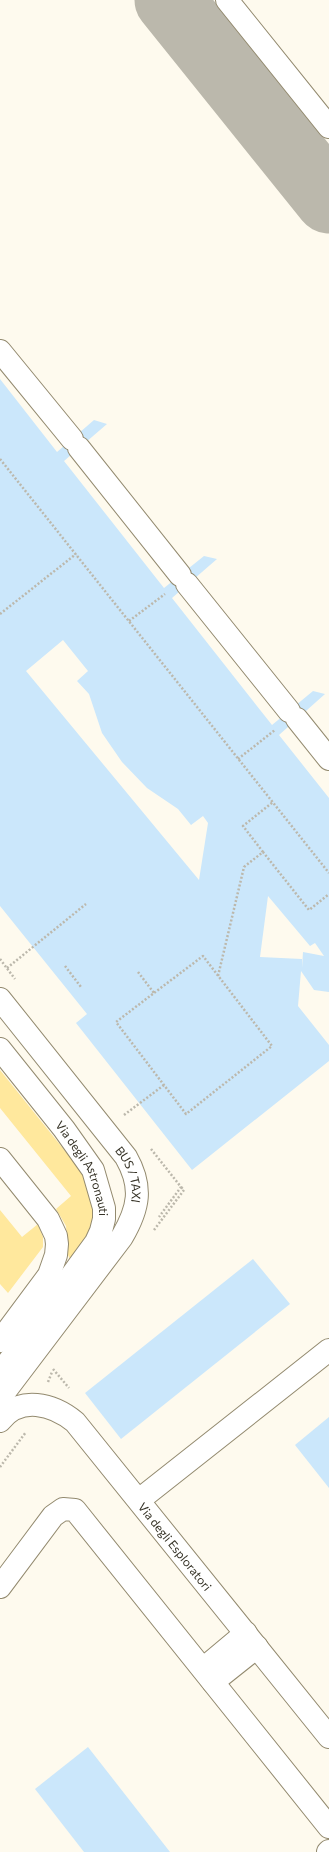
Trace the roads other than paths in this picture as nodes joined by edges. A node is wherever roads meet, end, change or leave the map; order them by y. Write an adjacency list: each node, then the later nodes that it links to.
1 (227, 0): 2 (street)
2 (329, 127)
3 (0, 351): 4 (street)
4 (329, 759)
5 (0, 999): 11 (street, BUS / TAXI)
6 (0, 1049): 10 (street, Via degli Astronauti)
7 (0, 1159): 8 (street)
8 (0, 1342)
9 (329, 1350): 13 (street)
10 (0, 1373)
11 (0, 1398)
12 (0, 1421): 13 (street, Via degli Esploratori)
13 (139, 1500): 15 (street, Via degli Esploratori)
14 (0, 1587): 16 (street)
15 (251, 1640): 16 (street); 17 (street, Via degli Esploratori)
16 (208, 1676): 18 (street)
17 (329, 1737)
18 (329, 1827)

